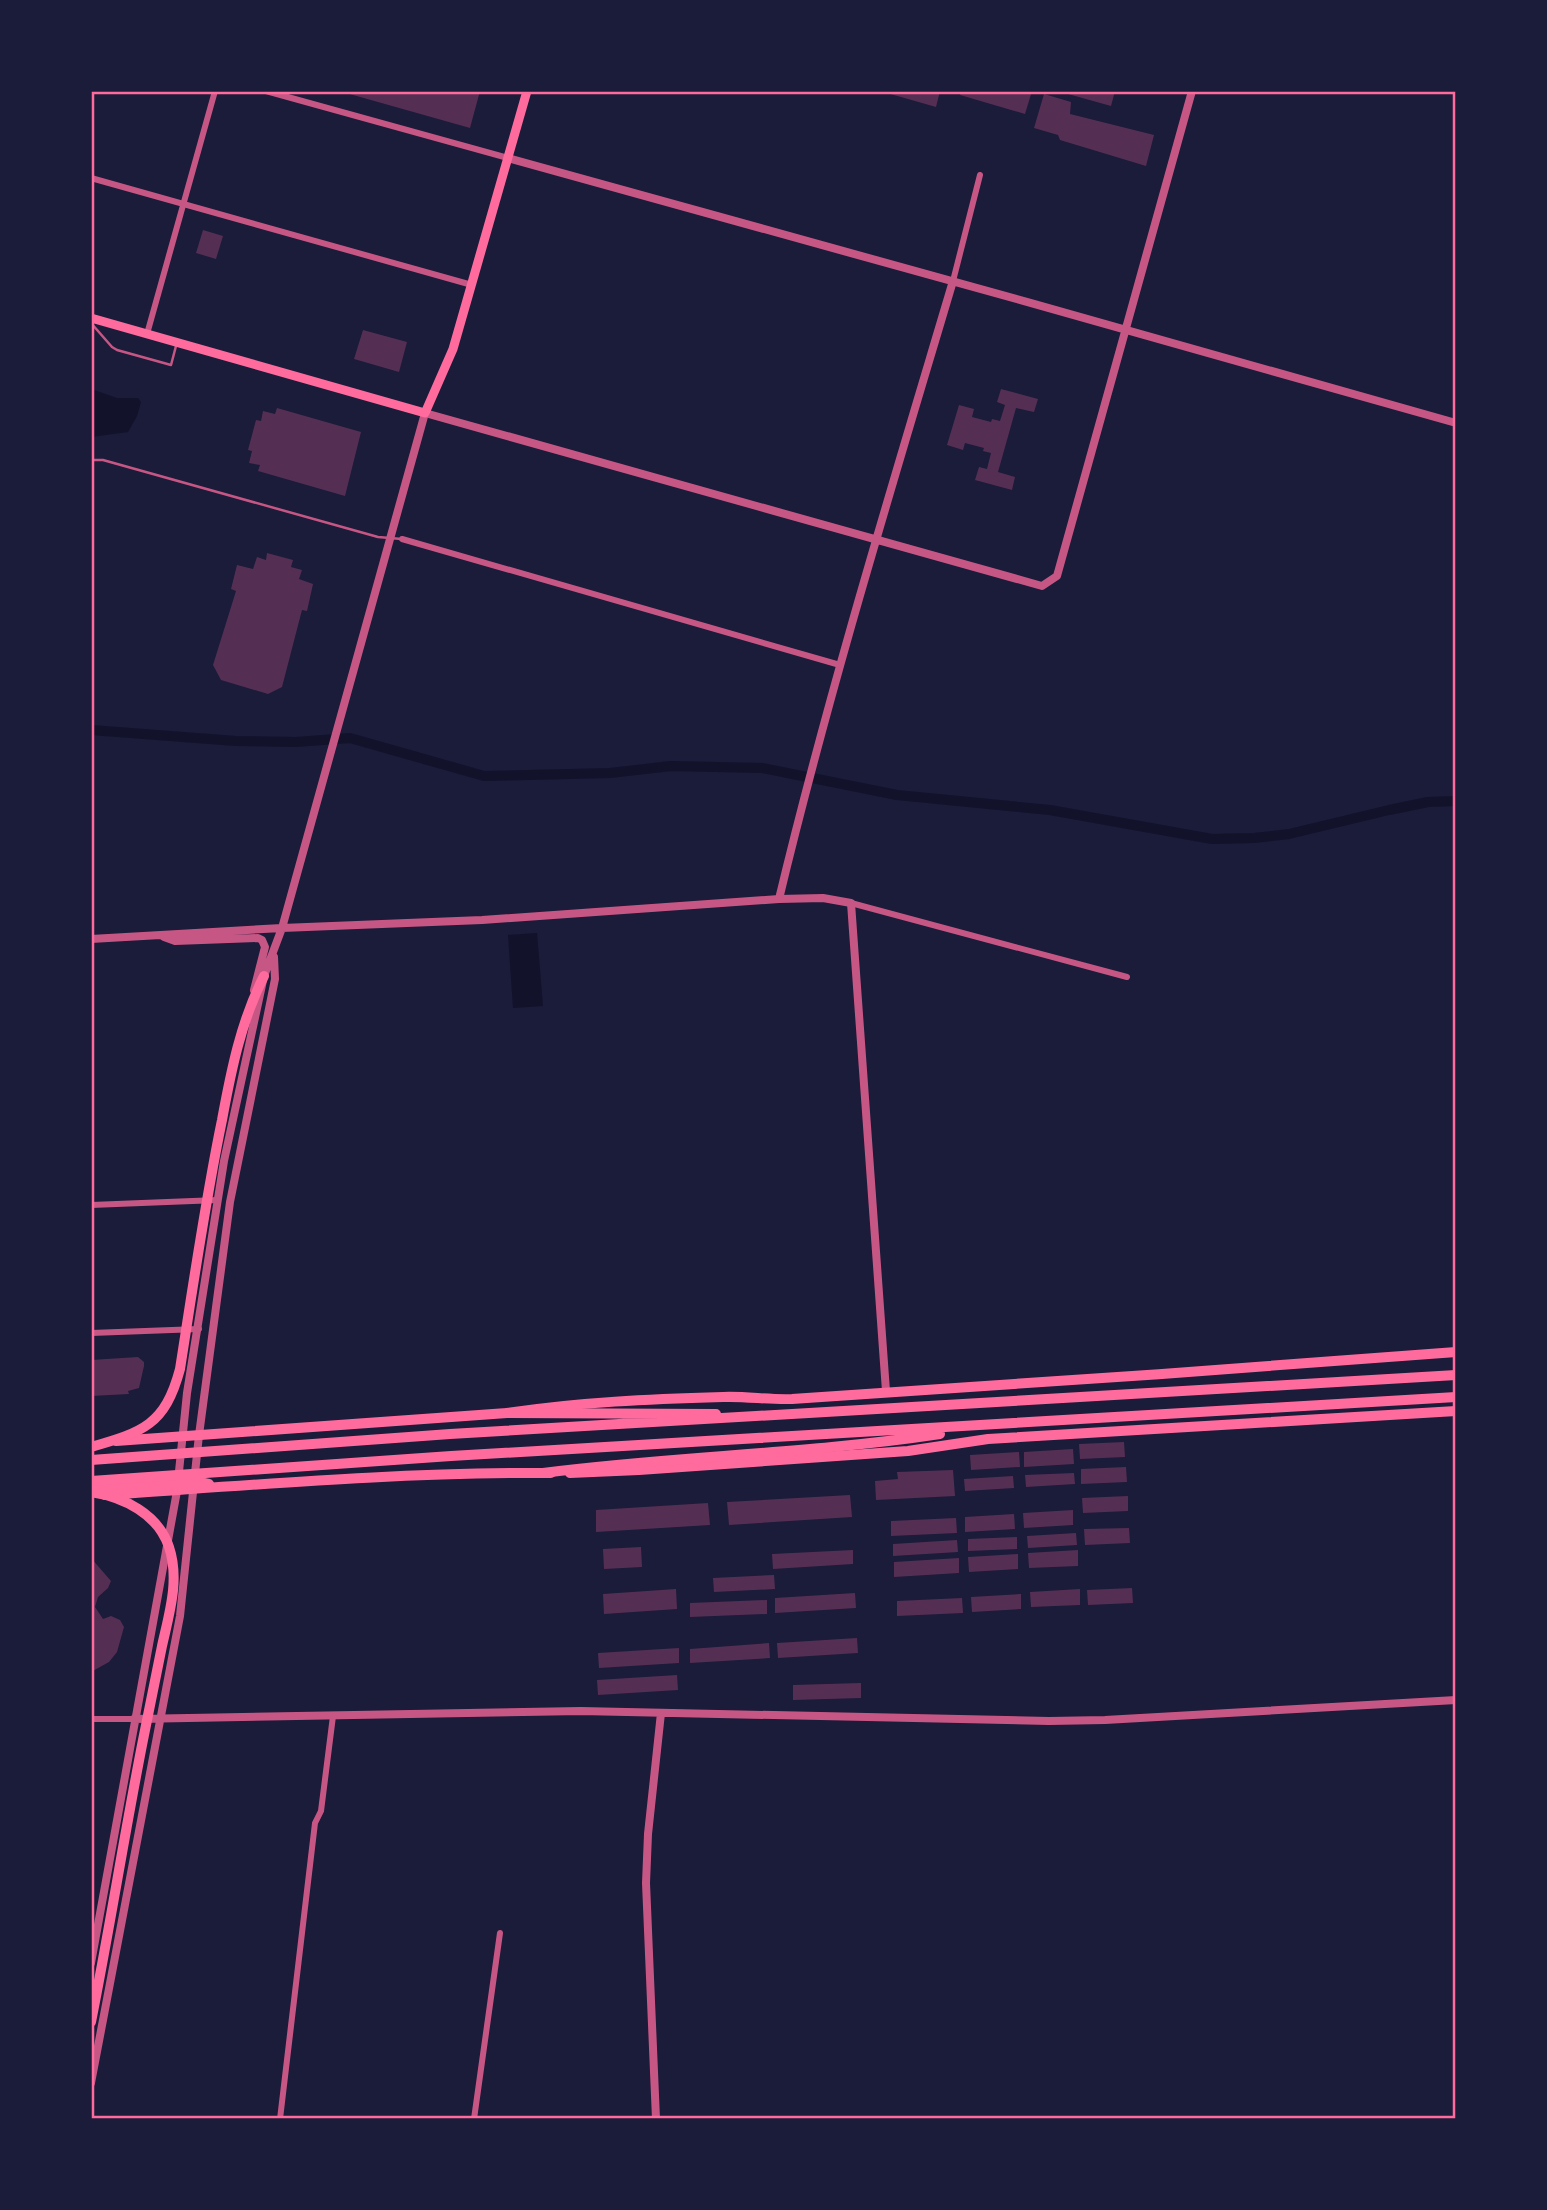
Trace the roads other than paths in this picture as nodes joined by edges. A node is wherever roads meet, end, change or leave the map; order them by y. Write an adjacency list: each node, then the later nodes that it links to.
1 (215, 91): 8 (street)
2 (266, 91): 5 (street)
3 (527, 91): 5 (main road)
4 (1192, 91): 12 (street)
5 (508, 158): 9 (street); 10 (main road)
6 (980, 175): 9 (street)
7 (91, 178): 8 (street)
8 (182, 203): 10 (street); 13 (street)
9 (953, 281): 12 (street); 20 (street)
10 (472, 285): 15 (main road)
11 (91, 321): 13 (main road); 14 (lane)
12 (1126, 332): 16 (street); 20 (street)
13 (147, 334): 14 (main road)
14 (177, 343): 15 (main road)
15 (425, 413): 18 (street); 20 (street)
16 (1456, 423)
17 (91, 460): 18 (lane)
18 (390, 538): 19 (lane); 24 (street)
19 (402, 539): 21 (street)
20 (876, 540): 21 (street)
21 (840, 665): 22 (street)
22 (779, 899): 23 (street); 24 (street)
23 (851, 903): 29 (street); 37 (street)
24 (282, 928): 25 (street); 27 (street)
25 (161, 936): 26 (street); 30 (street)
26 (91, 939)
27 (274, 954): 28 (street); 43 (street)
28 (264, 976): 30 (main road); 31 (street)
29 (1127, 977)
30 (249, 1008): 45 (main road)
31 (218, 1199): 32 (street); 33 (street)
32 (91, 1205)
33 (199, 1329): 34 (street); 44 (street)
34 (91, 1334)
35 (1456, 1352): 37 (main road)
36 (1456, 1375): 41 (main road)
37 (886, 1391): 40 (main road)
38 (1456, 1397): 42 (main road)
39 (1456, 1411): 47 (main road)
40 (508, 1413): 41 (main road); 43 (main road)
41 (790, 1415): 46 (main road)
42 (996, 1425): 47 (main road); 48 (main road)
43 (199, 1435): 44 (main road); 49 (street)
44 (182, 1437): 45 (main road); 50 (street)
45 (91, 1445)
46 (91, 1460)
47 (543, 1473): 49 (main road)
48 (91, 1484): 50 (main road)
49 (194, 1485): 50 (main road); 57 (street)
50 (178, 1486): 51 (main road); 56 (street)
51 (91, 1494): 60 (main road)
52 (1456, 1700): 53 (street)
53 (661, 1713): 54 (street); 64 (street)
54 (333, 1716): 57 (street); 62 (street)
55 (91, 1719): 56 (street)
56 (134, 1719): 57 (street); 59 (street)
57 (159, 1719): 61 (street)
58 (500, 1933): 63 (street)
59 (91, 1963)
60 (91, 2022)
61 (91, 2083)
62 (280, 2119)
63 (474, 2119)
64 (656, 2119)

